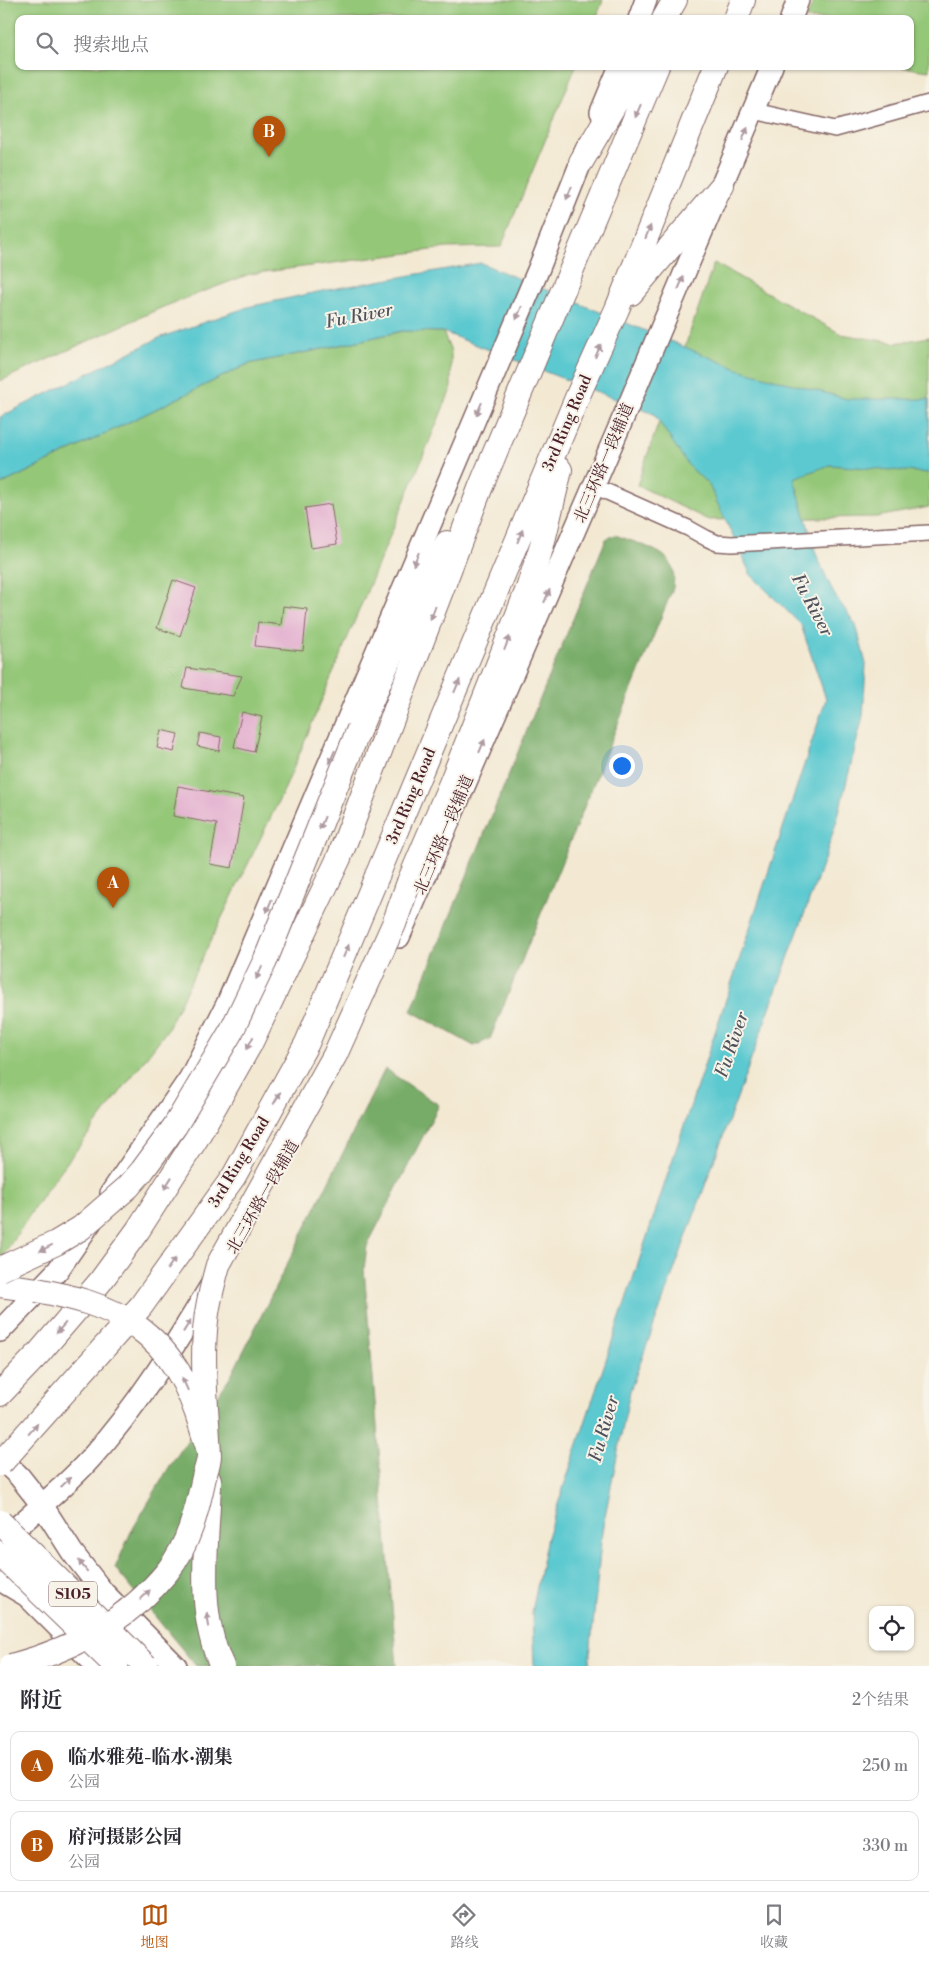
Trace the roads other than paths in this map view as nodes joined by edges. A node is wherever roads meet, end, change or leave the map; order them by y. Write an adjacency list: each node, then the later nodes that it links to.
1 (646, 0): 6 (main road)
2 (675, 0): 7 (highway)
3 (684, 0): 8 (highway)
4 (744, 0): 9 (highway)
5 (798, 0): 10 (main road)
6 (640, 15)
7 (666, 15)
8 (678, 15)
9 (738, 15)
10 (792, 15)
11 (618, 70): 18 (main road)
12 (634, 70): 18 (highway)
13 (655, 70): 22 (highway, one-way to 22)
14 (714, 70): 20 (highway, 3rd Ring Road, one-way to 14)
15 (770, 70): 17 (main road, 北三环路一段辅道)
16 (929, 104): 17 (street)
17 (754, 111): 19 (main road, 北三环路一段辅道, one-way to 17)
18 (581, 162): 27 (main road, one-way to 27)
19 (722, 186): 20 (highway); 23 (main road, 北三环路一段辅道, one-way to 19)
20 (616, 309): 21 (highway, 3rd Ring Road, one-way to 20)
21 (579, 393): 29 (highway, one-way to 21, bridge); 31 (highway, 3rd Ring Road, one-way to 21, bridge)
22 (481, 486): 25 (highway, one-way to 25, bridge); 28 (highway, one-way to 28)
23 (594, 486): 24 (street); 32 (main road, 北三环路一段辅道, one-way to 23)
24 (929, 533)
25 (0, 1269)
26 (0, 1286): 29 (highway, one-way to 26, bridge)
27 (0, 1331)
28 (0, 1394)
29 (209, 1455): 35 (highway, one-way to 29, bridge); 40 (highway, one-way to 29, bridge)
30 (0, 1458): 32 (main road)
31 (0, 1464)
32 (42, 1505): 33 (main road, 北三环路一段辅道); 39 (main road, one-way to 32)
33 (1, 1539): 37 (highway, S105, bridge); 38 (highway, S105, bridge)
34 (0, 1580): 36 (main road)
35 (11, 1666)
36 (97, 1666)
37 (116, 1666)
38 (146, 1666)
39 (176, 1666)
40 (222, 1666)

